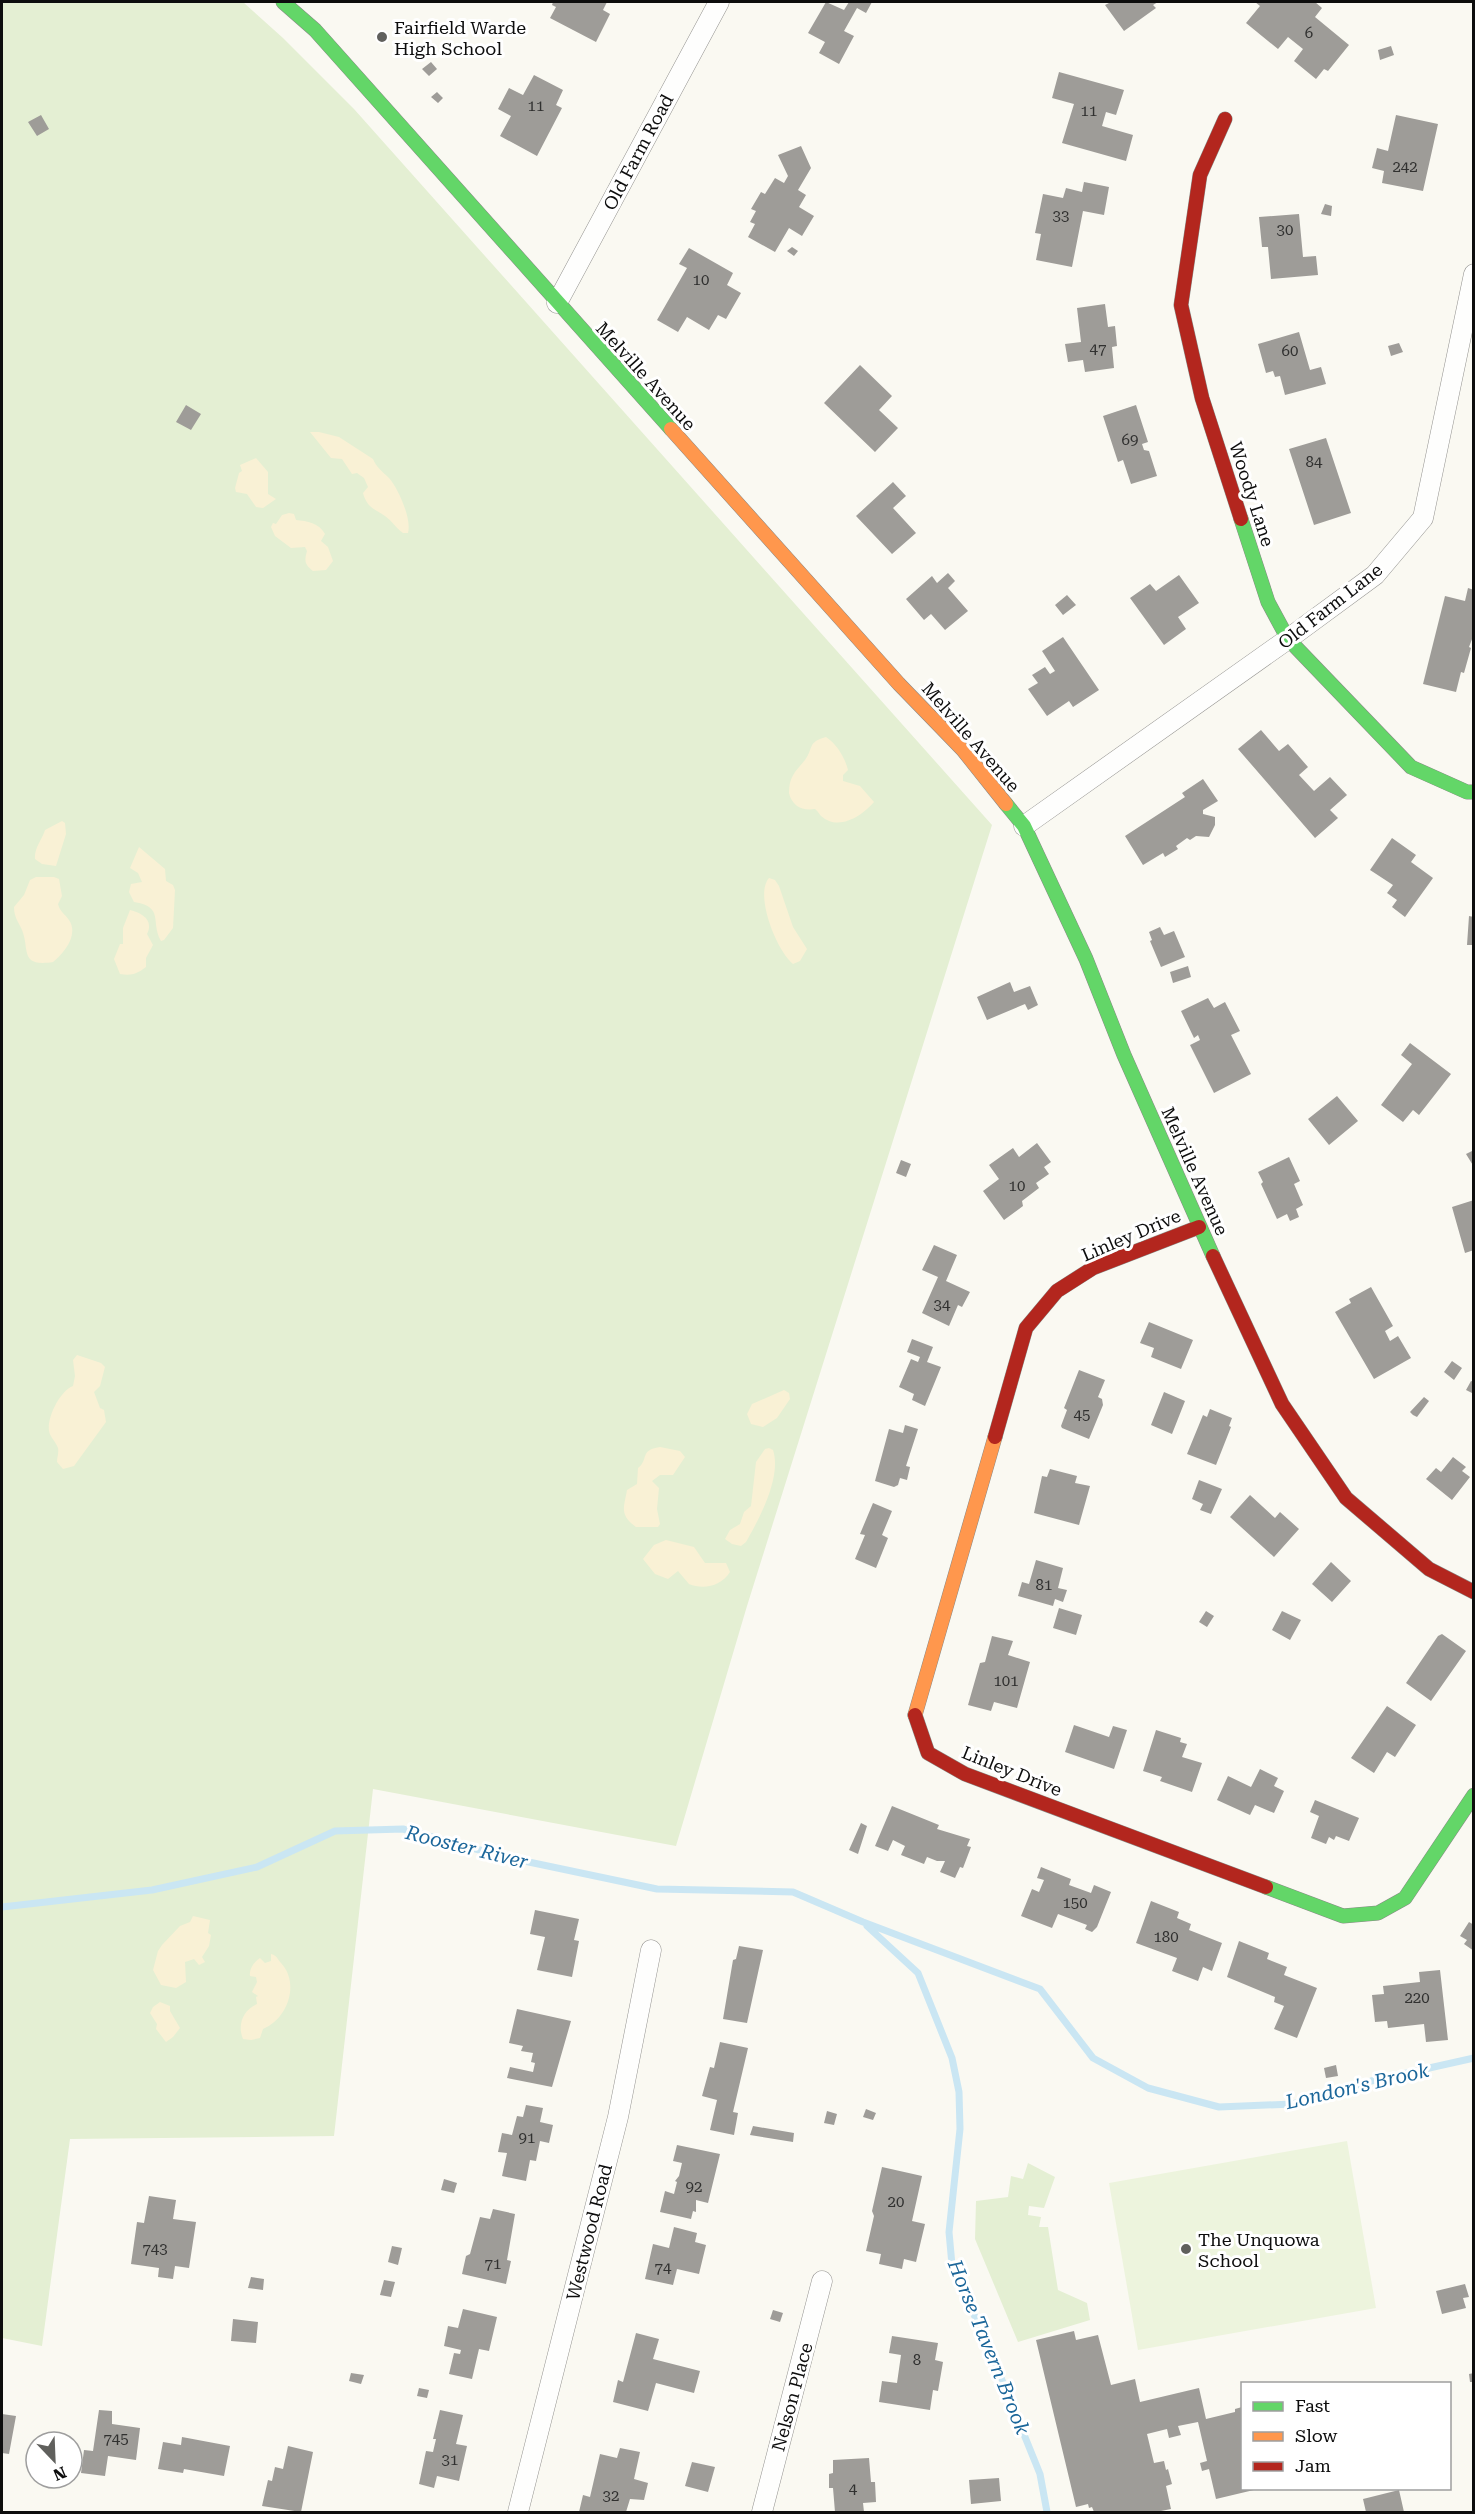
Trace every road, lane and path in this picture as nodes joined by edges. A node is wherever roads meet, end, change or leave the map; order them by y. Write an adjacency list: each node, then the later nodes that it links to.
1 (283, 2): 5 (street, Melville Avenue)
2 (719, 2): 5 (street, Old Farm Road)
3 (1225, 119): 6 (street, Woody Lane)
4 (1473, 274): 6 (street, Old Farm Lane)
5 (557, 303): 8 (street, Melville Avenue)
6 (1288, 639): 7 (street, Woody Lane); 8 (street, Old Farm Lane)
7 (1473, 792)
8 (1024, 826): 9 (street, Melville Avenue)
9 (1199, 1227): 10 (street, Melville Avenue); 11 (street, Linley Drive)
10 (1473, 1592)
11 (1473, 1795)
12 (651, 1950): 14 (street, Westwood Road)
13 (822, 2281): 15 (street, Nelson Place)
14 (518, 2512)
15 (762, 2512)

